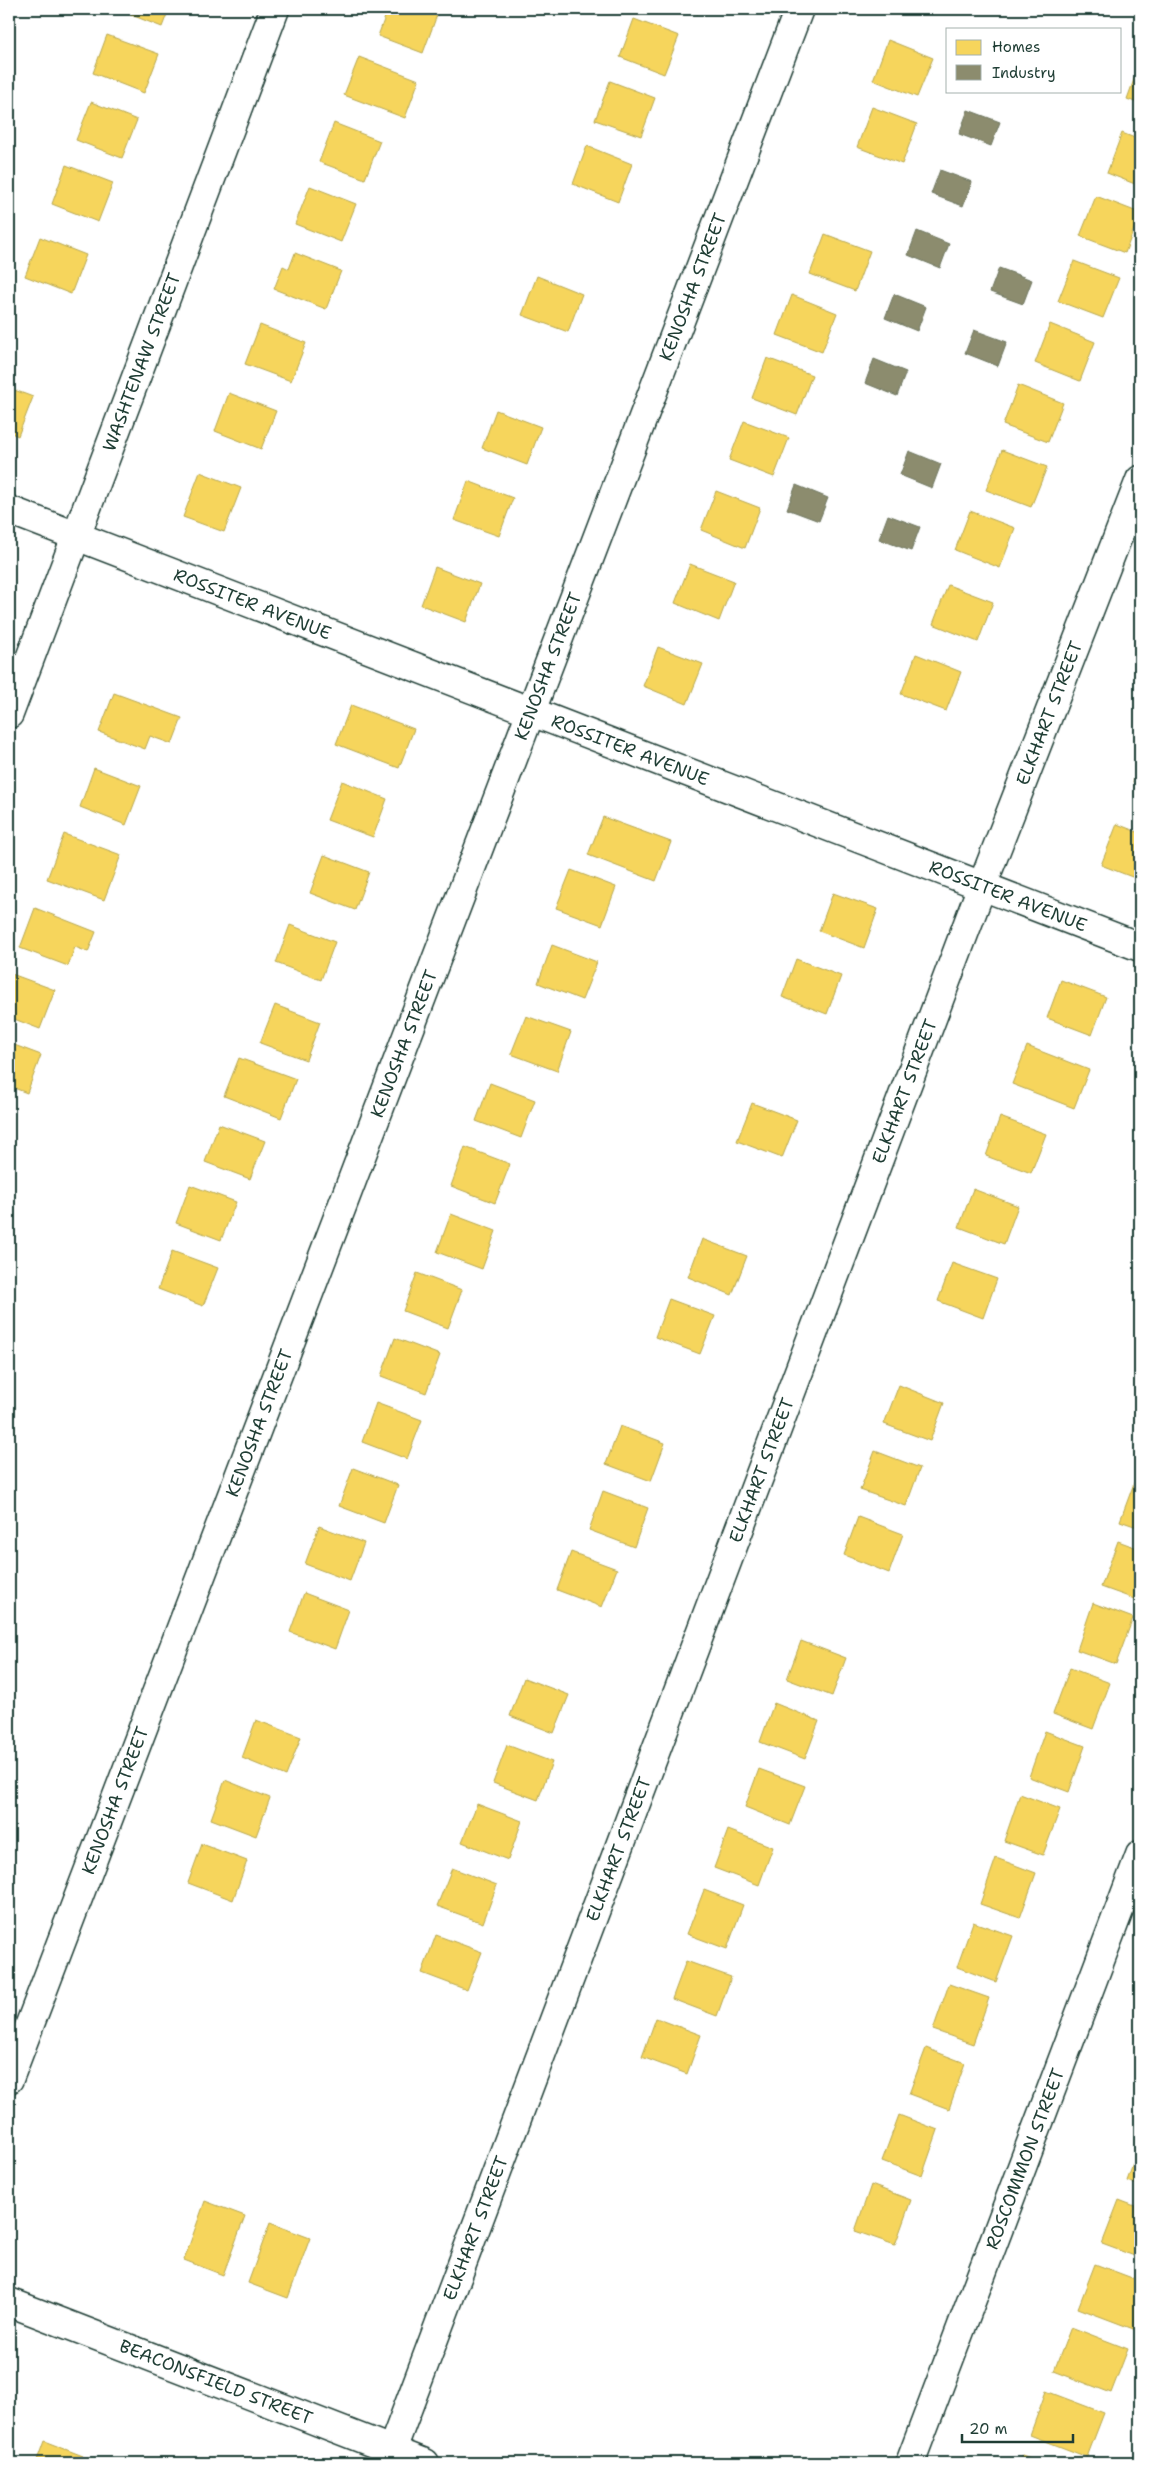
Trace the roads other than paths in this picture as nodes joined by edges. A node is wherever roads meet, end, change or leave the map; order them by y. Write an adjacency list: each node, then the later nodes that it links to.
1 (275, 9): 5 (street, WASHTENAW STREET)
2 (799, 9): 6 (street, KENOSHA STREET)
3 (1140, 480): 8 (street, ELKHART STREET)
4 (9, 510): 5 (street, ROSSITER AVENUE)
5 (77, 536): 6 (street, ROSSITER AVENUE); 7 (street, WASHTENAW STREET)
6 (531, 711): 8 (street, ROSSITER AVENUE); 11 (street, KENOSHA STREET)
7 (9, 714)
8 (982, 886): 9 (street, ROSSITER AVENUE); 13 (street, ELKHART STREET)
9 (1140, 947)
10 (1140, 1855): 15 (street, ROSCOMMON STREET)
11 (9, 2079)
12 (9, 2302): 13 (street, BEACONSFIELD STREET)
13 (389, 2457): 14 (street, BEACONSFIELD STREET)
14 (425, 2463)
15 (910, 2463)

